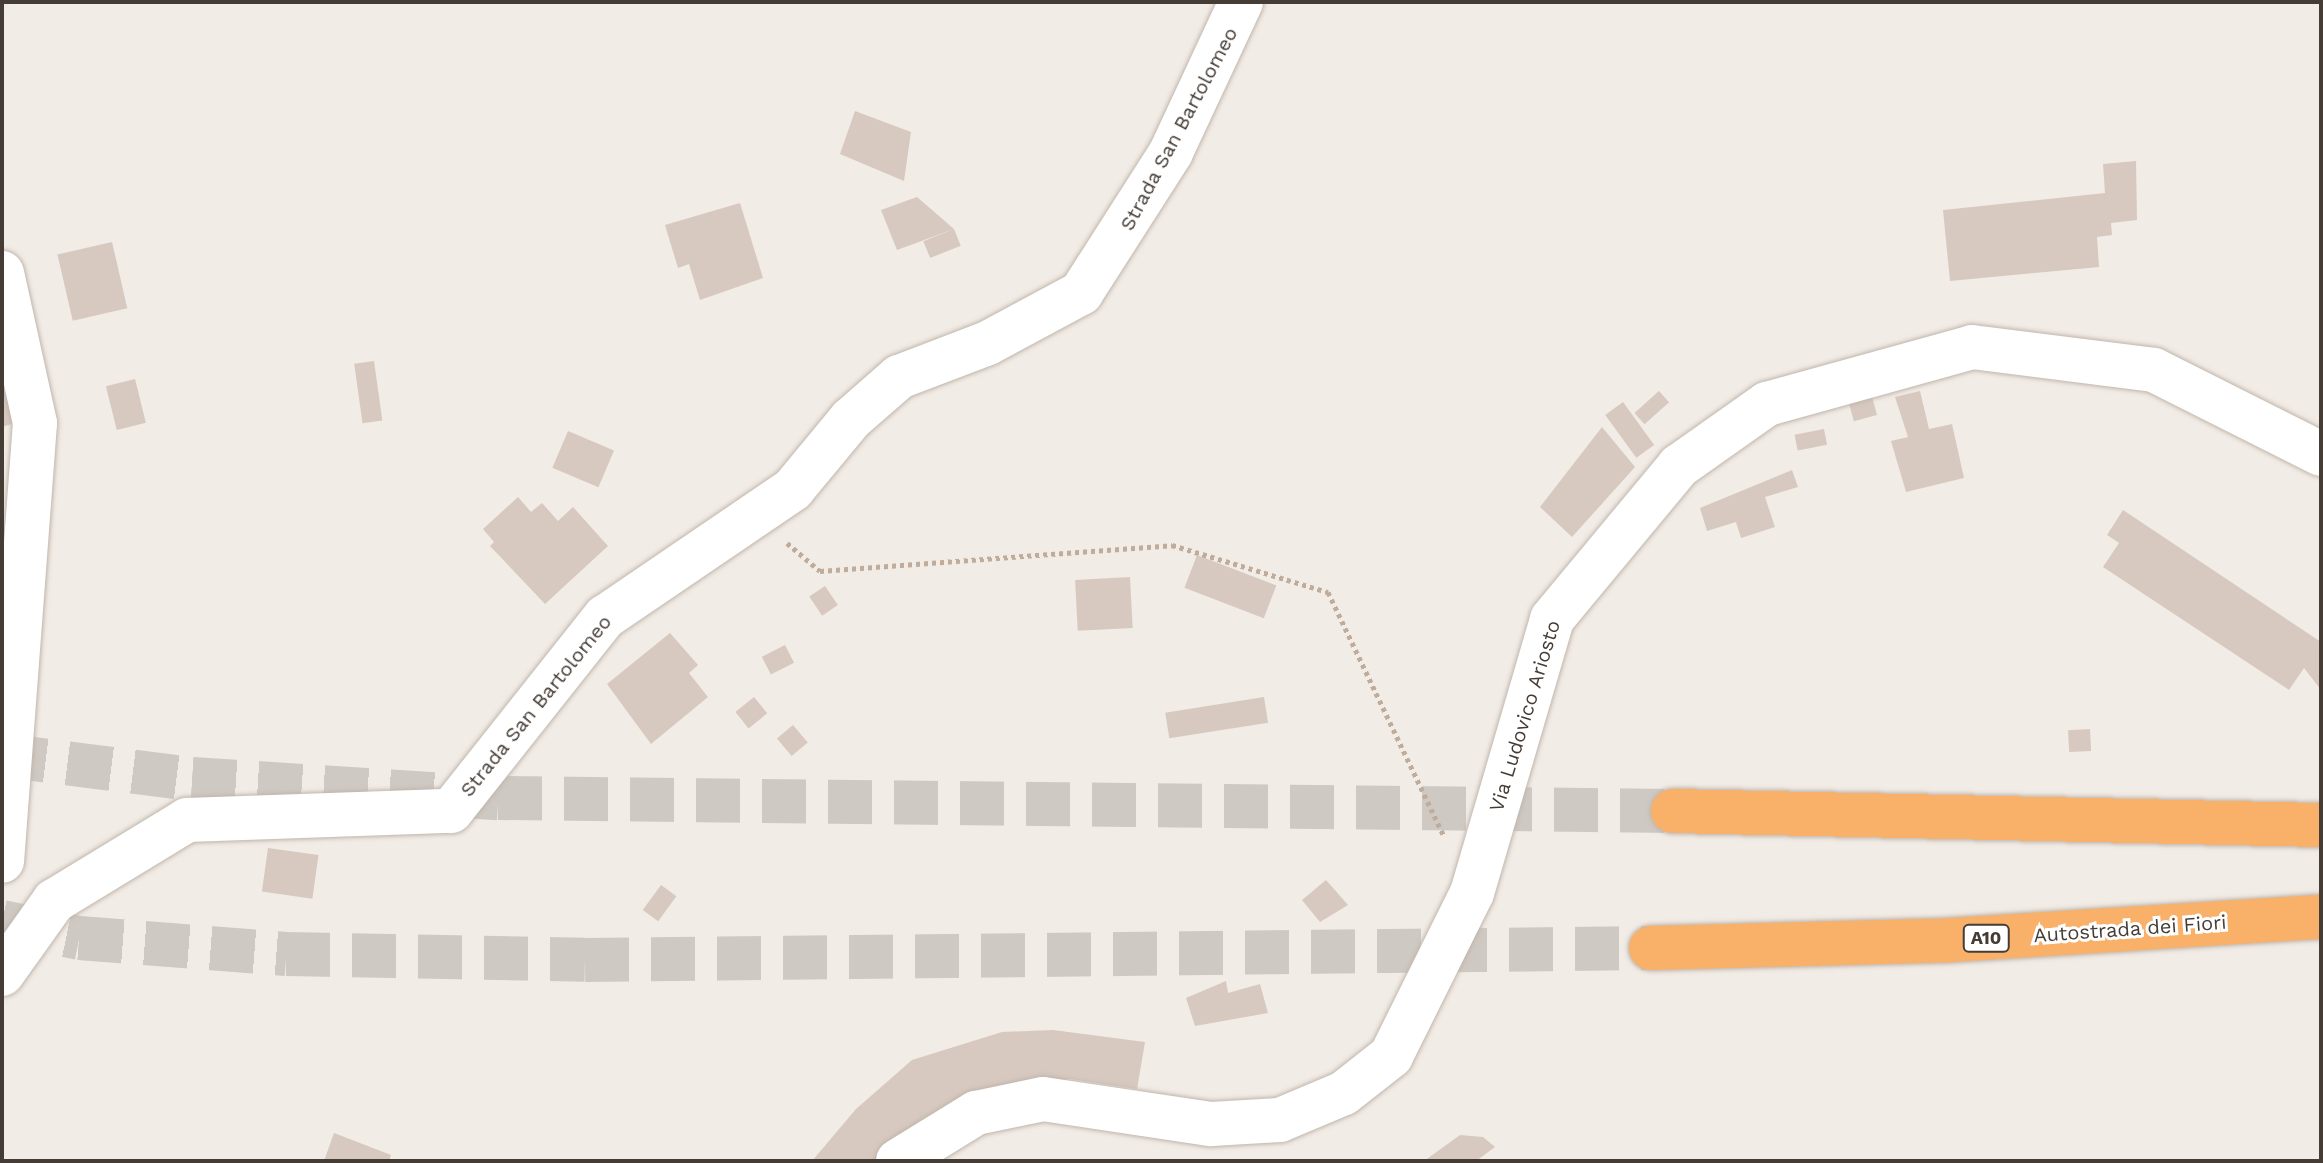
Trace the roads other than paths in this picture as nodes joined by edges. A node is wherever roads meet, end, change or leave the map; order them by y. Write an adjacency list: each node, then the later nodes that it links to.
1 (1242, 7): 9 (street, Strada San Bartolomeo)
2 (2, 273): 6 (street)
3 (2321, 454): 10 (street, Via Ludovico Ariosto)
4 (1673, 811): 5 (highway)
5 (2321, 825)
6 (2, 861)
7 (2321, 917): 8 (highway, Autostrada dei Fiori / A10)
8 (1651, 948)
9 (2, 974)
10 (898, 1161)

